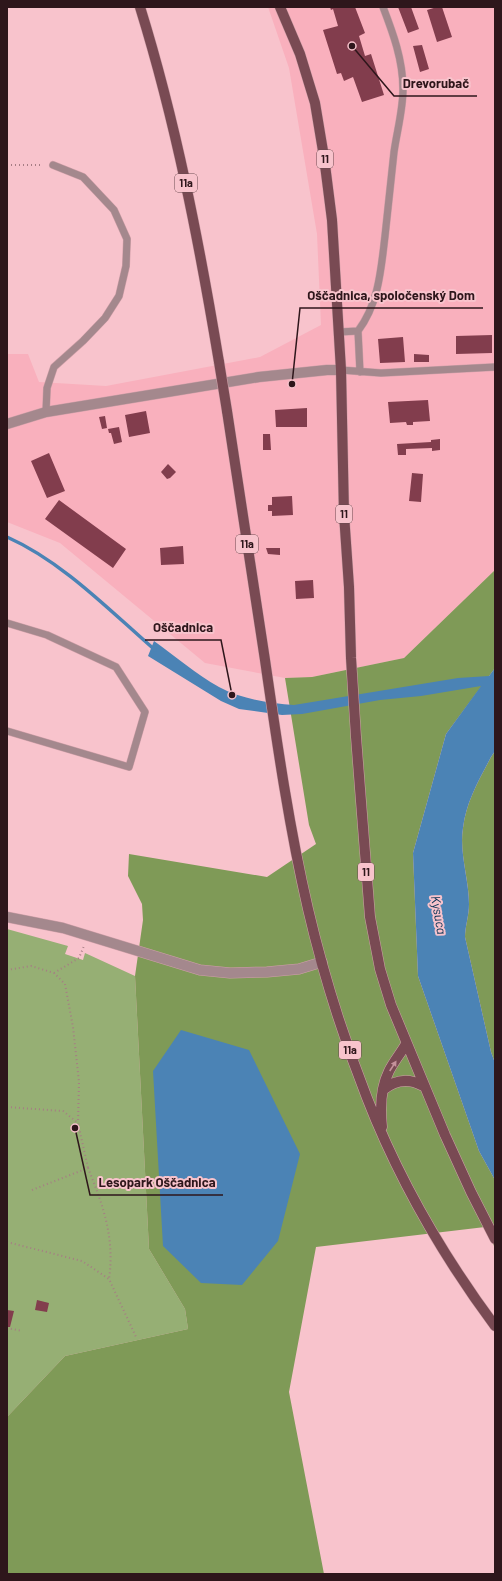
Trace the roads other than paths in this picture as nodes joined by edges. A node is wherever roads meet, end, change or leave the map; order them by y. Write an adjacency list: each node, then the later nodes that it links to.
1 (140, 7): 15 (main road, 11a, bridge)
2 (280, 7): 6 (main road, 11)
3 (383, 7): 5 (lane)
4 (53, 165): 10 (lane)
5 (358, 331): 6 (lane); 9 (lane)
6 (339, 332): 8 (main road, 11)
7 (495, 367): 9 (lane)
8 (341, 370): 9 (lane); 10 (street); 16 (main road, 11)
9 (360, 372)
10 (46, 412): 11 (street)
11 (7, 424)
12 (7, 623): 13 (lane)
13 (7, 731)
14 (7, 917): 15 (street)
15 (322, 962): 19 (main road, 11a)
16 (406, 1044): 17 (main road, 11); 18 (main road, one-way to 16)
17 (423, 1086): 18 (main road); 20 (main road, 11)
18 (384, 1090): 19 (main road)
19 (384, 1137): 21 (main road, 11a)
20 (495, 1239)
21 (495, 1326)

